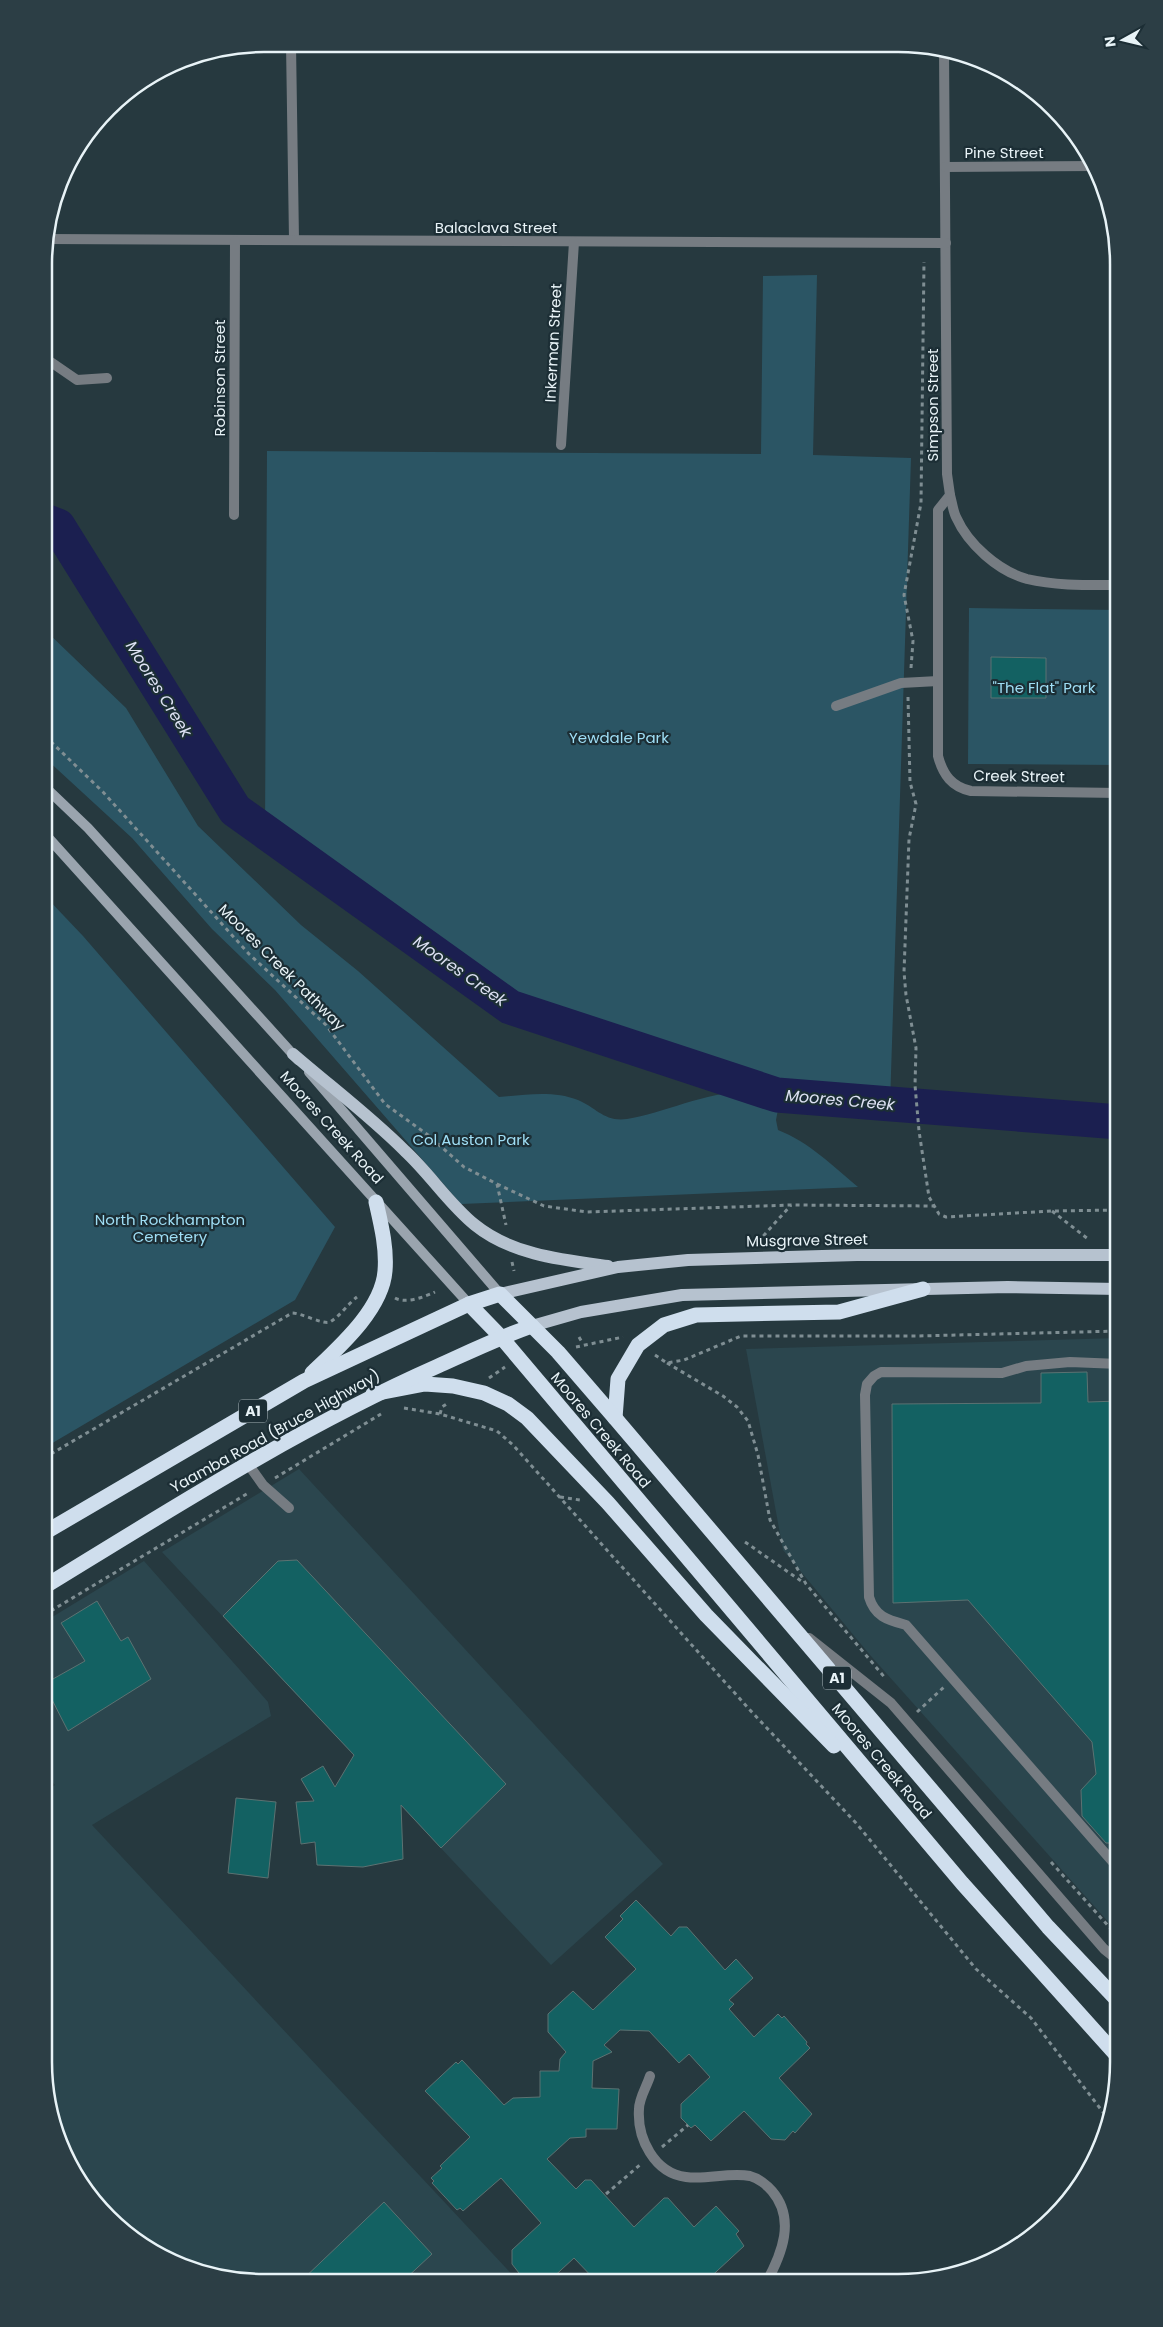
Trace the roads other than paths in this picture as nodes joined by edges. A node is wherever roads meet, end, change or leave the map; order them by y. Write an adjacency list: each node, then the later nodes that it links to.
1 (291, 52): 6 (street)
2 (944, 58): 4 (street, Simpson Street)
3 (1086, 166): 4 (street, Pine Street)
4 (945, 167): 9 (street, Simpson Street)
5 (54, 240): 7 (street, Balaclava Street)
6 (294, 240): 7 (street, Balaclava Street); 8 (street, Balaclava Street)
7 (235, 241): 14 (street, Robinson Street)
8 (574, 242): 9 (street, Balaclava Street); 12 (street, Inkerman Street)
9 (946, 243): 13 (street, Simpson Street)
10 (52, 362): 11 (street)
11 (107, 378)
12 (561, 445)
13 (950, 495): 15 (street, Simpson Street); 16 (street)
14 (234, 515)
15 (1110, 585)
16 (938, 681): 17 (street); 18 (street, Creek Street)
17 (836, 706)
18 (1110, 793)
19 (52, 794): 21 (main road, Moores Creek Road)
20 (52, 842): 22 (main road, Moores Creek Road)
21 (293, 1054): 24 (main road); 27 (main road, Moores Creek Road)
22 (376, 1202): 28 (main road, Moores Creek Road); 32 (highway)
23 (1110, 1255): 24 (main road, Musgrave Street)
24 (618, 1267): 27 (main road, Musgrave Street)
25 (923, 1289): 26 (main road); 29 (main road); 34 (highway)
26 (1110, 1289)
27 (500, 1294): 28 (highway, Yaamba Road (Bruce Highway) / A1); 29 (highway, Moores Creek Road / A1)
28 (469, 1304): 30 (highway, Moores Creek Road / A1); 32 (highway, Yaamba Road (Bruce Highway) / A1)
29 (532, 1326): 30 (highway, Yaamba Road (Bruce Highway) / A1); 34 (highway, Moores Creek Road / A1)
30 (501, 1337): 33 (highway, Yaamba Road (Bruce Highway) / A1); 40 (highway, Moores Creek Road / A1)
31 (1110, 1364): 41 (street)
32 (304, 1381): 37 (highway, Yaamba Road (Bruce Highway) / A1)
33 (373, 1394): 35 (highway, Yaamba Road (Bruce Highway) / A1); 40 (highway, A1)
34 (615, 1418): 39 (highway, Moores Creek Road / A1)
35 (248, 1464): 36 (street); 38 (highway, Yaamba Road (Bruce Highway) / A1)
36 (289, 1508)
37 (52, 1528)
38 (52, 1582)
39 (794, 1626): 42 (street); 43 (highway, Moores Creek Road / A1)
40 (924, 1838): 44 (highway, Moores Creek Road / A1)
41 (1110, 1859)
42 (1110, 1953)
43 (1110, 1992)
44 (1110, 2048)
45 (650, 2076): 46 (street)
46 (771, 2274)

